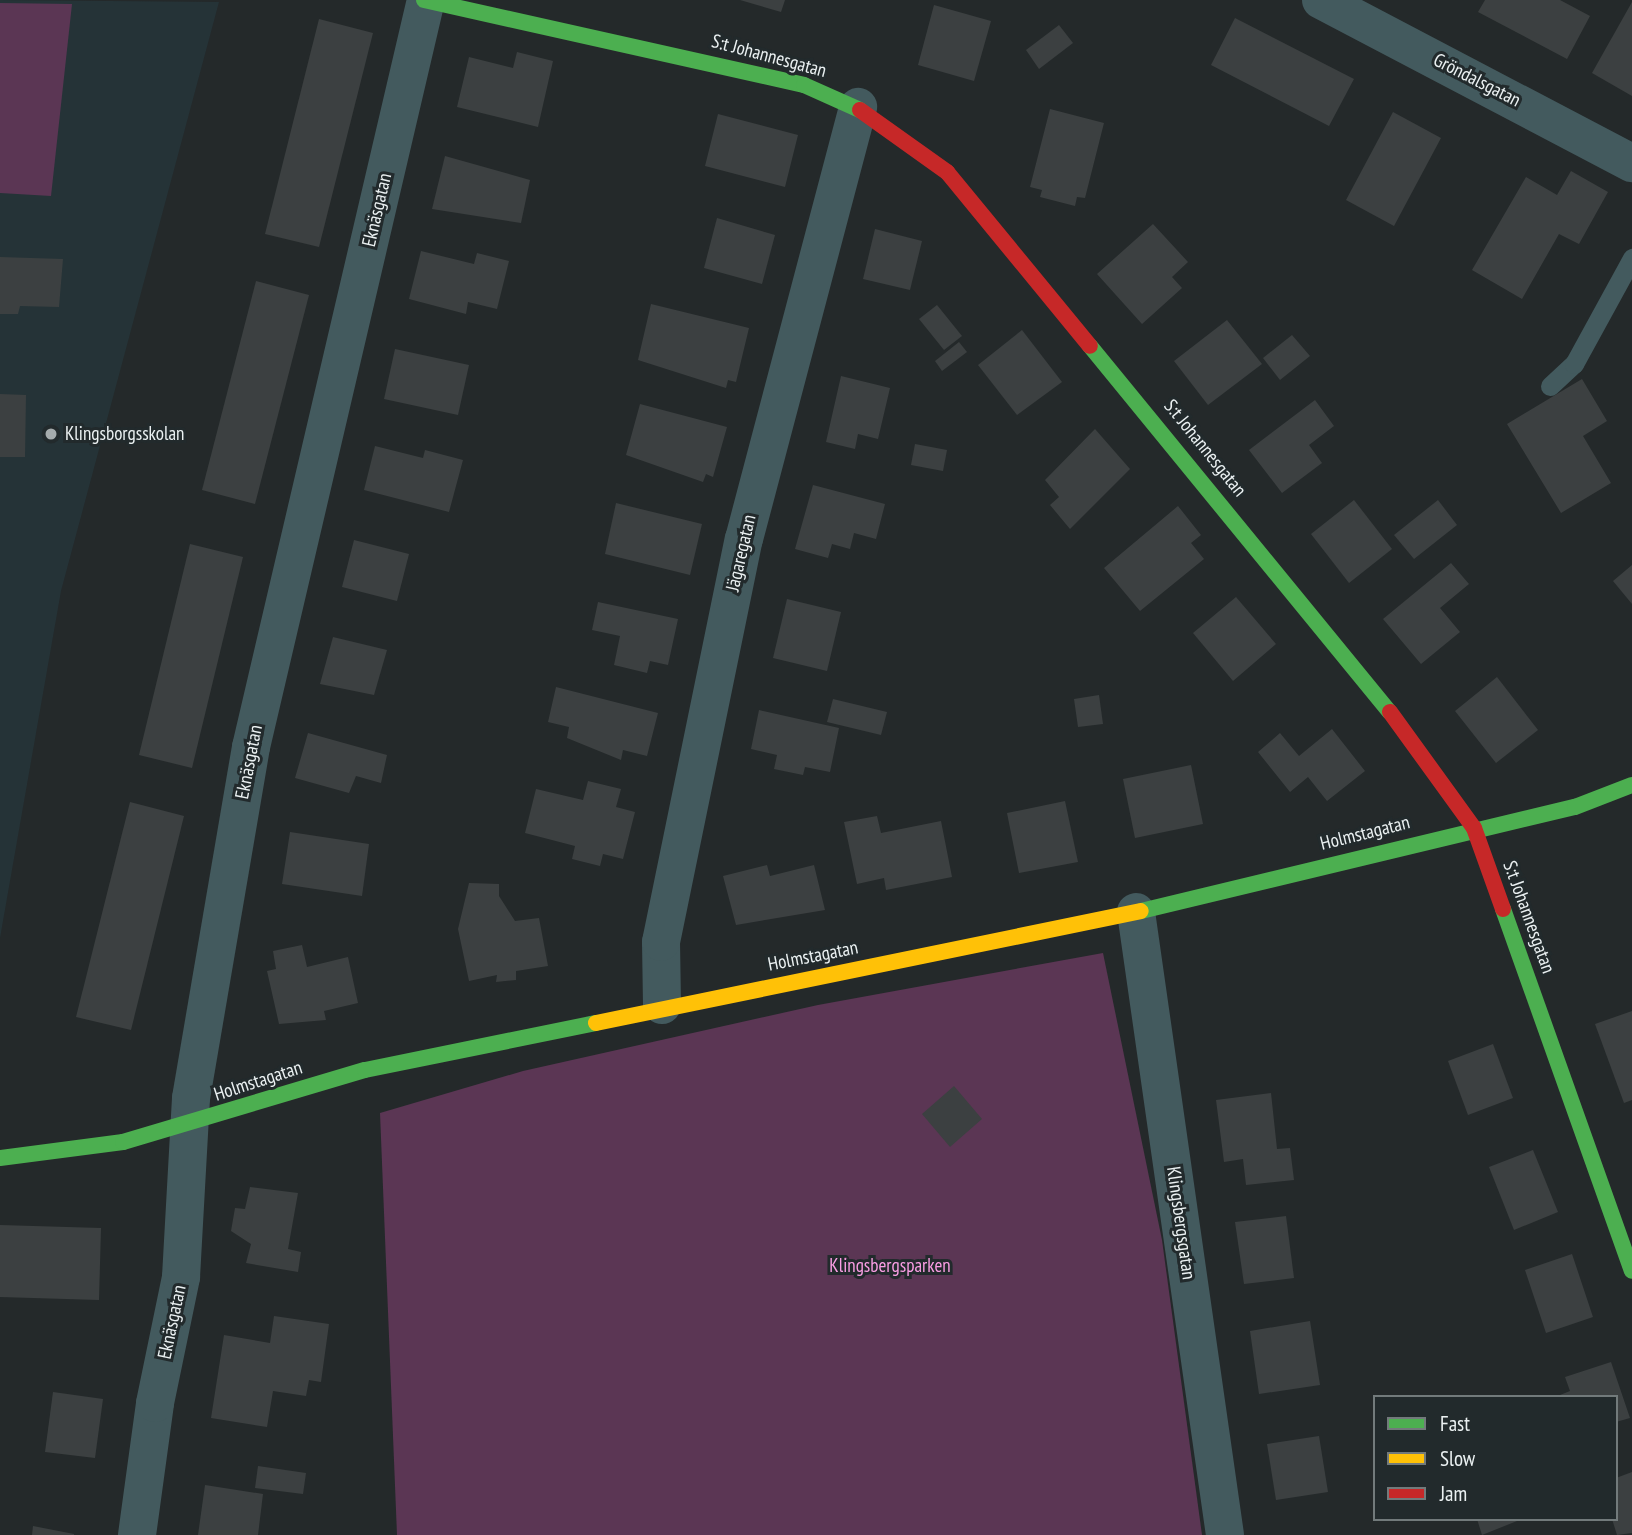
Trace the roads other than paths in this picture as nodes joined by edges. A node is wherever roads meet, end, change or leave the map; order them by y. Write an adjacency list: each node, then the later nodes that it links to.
1 (425, 0): 3 (street, S:t Johannesgatan); 11 (street, Eknäsgatan)
2 (1321, 0): 4 (street, Gröndalsgatan)
3 (858, 107): 8 (street, S:t Johannesgatan); 10 (street, Jägaregatan)
4 (1632, 163)
5 (1632, 258): 6 (lane)
6 (1550, 386)
7 (1632, 785): 8 (street, Holmstagatan)
8 (1474, 828): 9 (street, Holmstagatan); 13 (street, S:t Johannesgatan)
9 (1136, 912): 10 (street, Holmstagatan); 15 (street, Klingsbergsgatan)
10 (662, 1005): 11 (street, Holmstagatan)
11 (187, 1125): 12 (street, Holmstagatan); 14 (street, Eknäsgatan)
12 (0, 1158)
13 (1632, 1271)
14 (137, 1535)
15 (1225, 1535)

